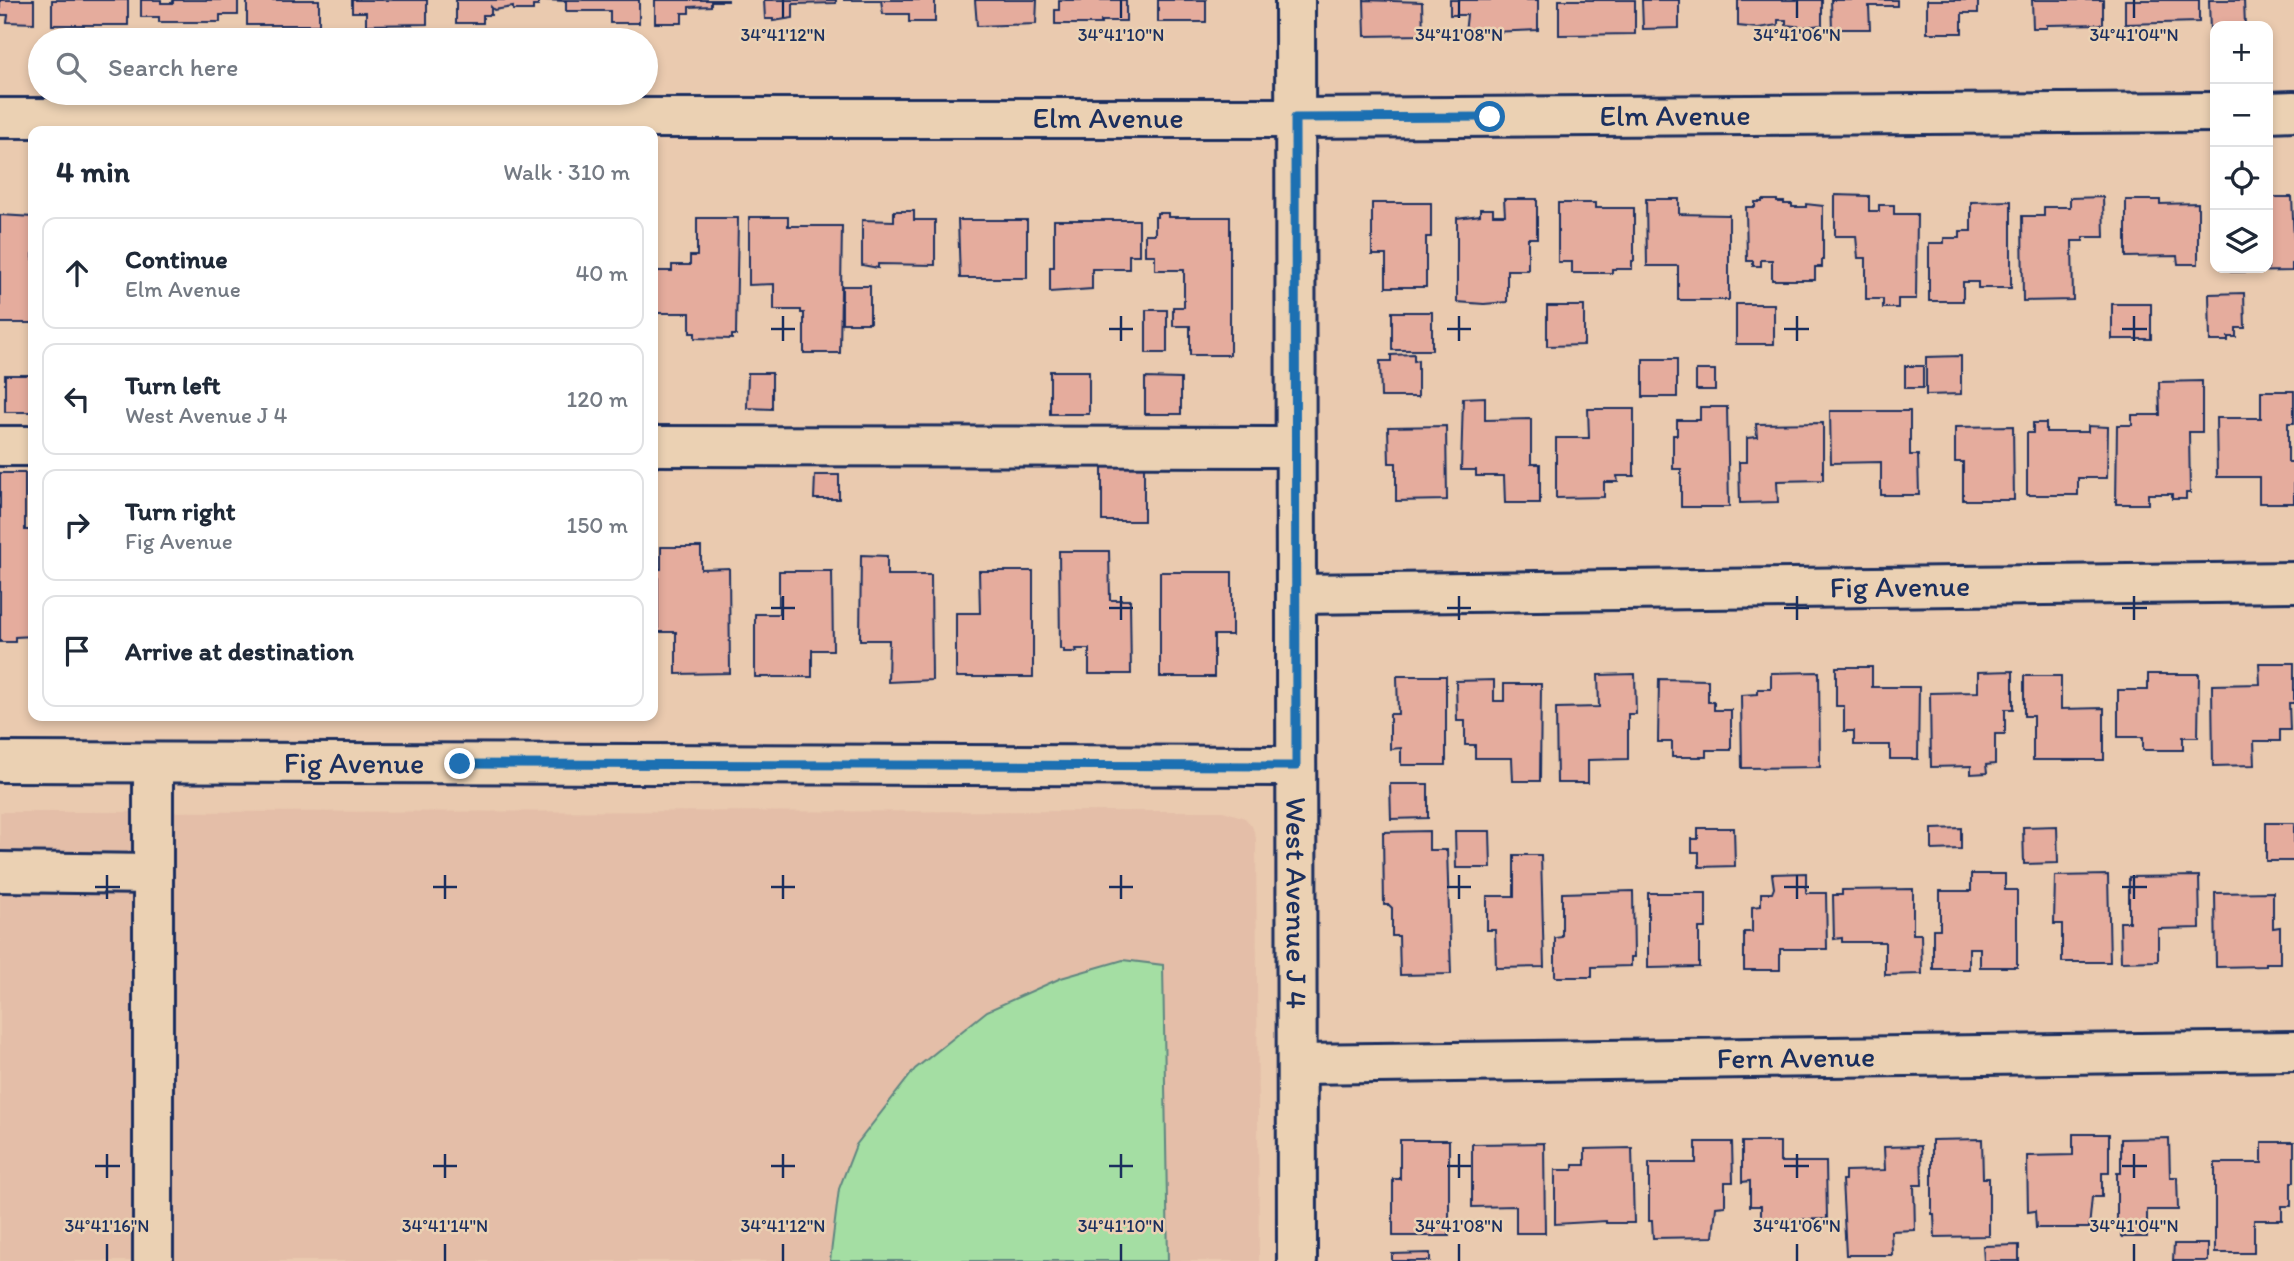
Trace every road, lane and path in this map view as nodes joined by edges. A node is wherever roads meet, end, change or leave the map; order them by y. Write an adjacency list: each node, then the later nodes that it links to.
1 (1295, 0): 6 (street, West Avenue J 4)
2 (2273, 111): 3 (street)
3 (2294, 111)
4 (2210, 112): 6 (street, Elm Avenue)
5 (0, 117): 6 (street, Elm Avenue)
6 (1295, 118): 10 (street, West Avenue J 4)
7 (0, 446): 8 (street)
8 (28, 446)
9 (658, 446): 10 (street)
10 (1296, 447): 12 (street, West Avenue J 4)
11 (2294, 582): 12 (street, Fig Avenue)
12 (1296, 594): 15 (street, West Avenue J 4)
13 (0, 762): 14 (street, Fig Avenue)
14 (153, 763): 15 (street, Fig Avenue); 17 (street)
15 (1296, 766): 19 (street, West Avenue J 4)
16 (0, 872): 17 (street)
17 (153, 874): 20 (street)
18 (2294, 1051): 19 (street, Fern Avenue)
19 (1297, 1064): 21 (street, West Avenue J 4)
20 (153, 1261)
21 (1297, 1261)

